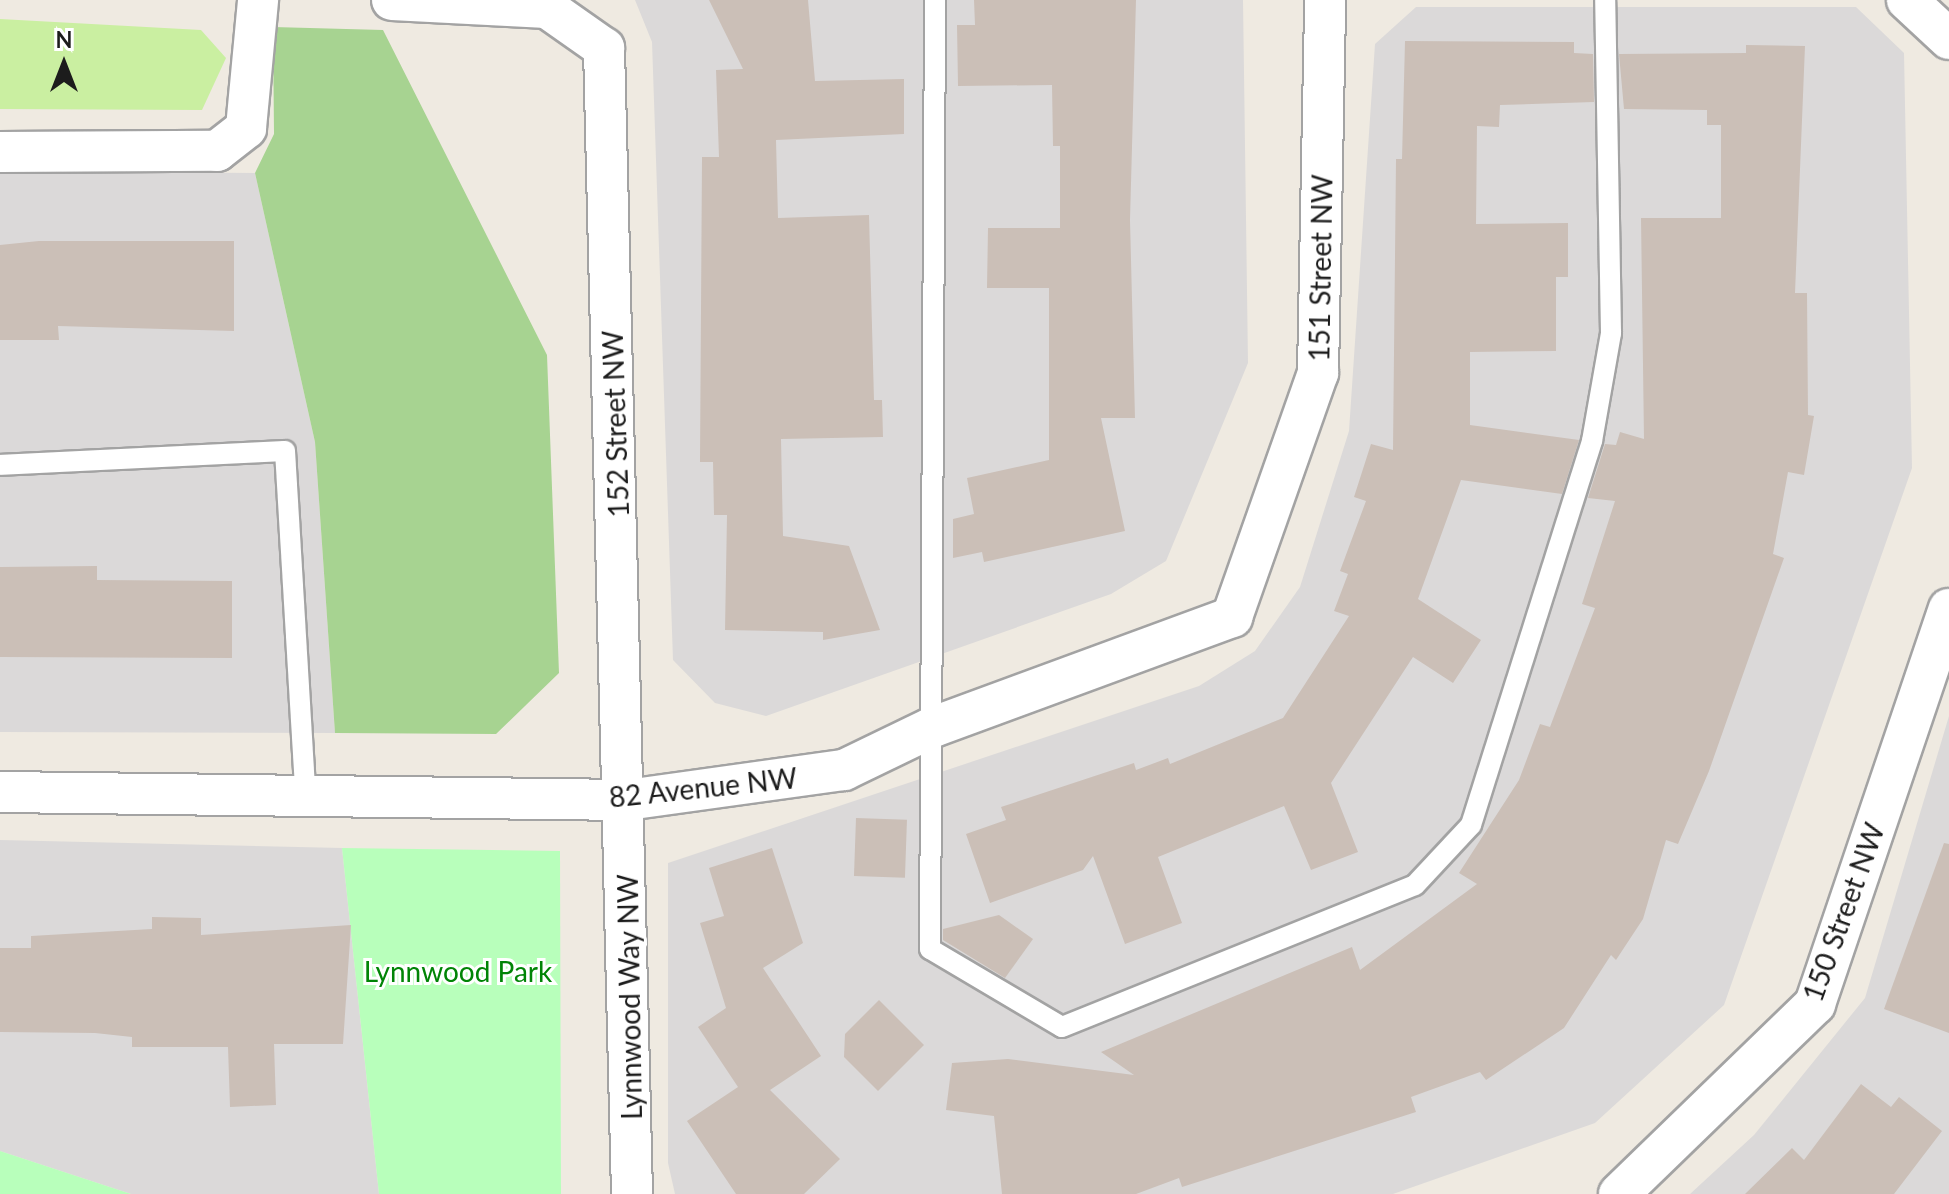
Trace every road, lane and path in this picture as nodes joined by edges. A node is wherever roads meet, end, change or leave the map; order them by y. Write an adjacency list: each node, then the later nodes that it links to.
1 (258, 0): 8 (street)
2 (392, 0): 15 (street, 152 Street NW)
3 (935, 0): 12 (lane)
4 (1325, 0): 11 (street, 151 Street NW)
5 (1605, 0): 12 (lane)
6 (1907, 0): 7 (street)
7 (1949, 39)
8 (0, 152)
9 (0, 465): 13 (lane)
10 (1949, 609): 17 (street, 150 Street NW)
11 (1232, 617): 12 (street, 82 Avenue NW)
12 (933, 727): 15 (street, 82 Avenue NW)
13 (305, 791): 14 (street, 82 Avenue NW); 15 (street, 82 Avenue NW)
14 (0, 792)
15 (627, 800): 16 (street, Lynnwood Way NW)
16 (632, 1194)
17 (1619, 1194)

